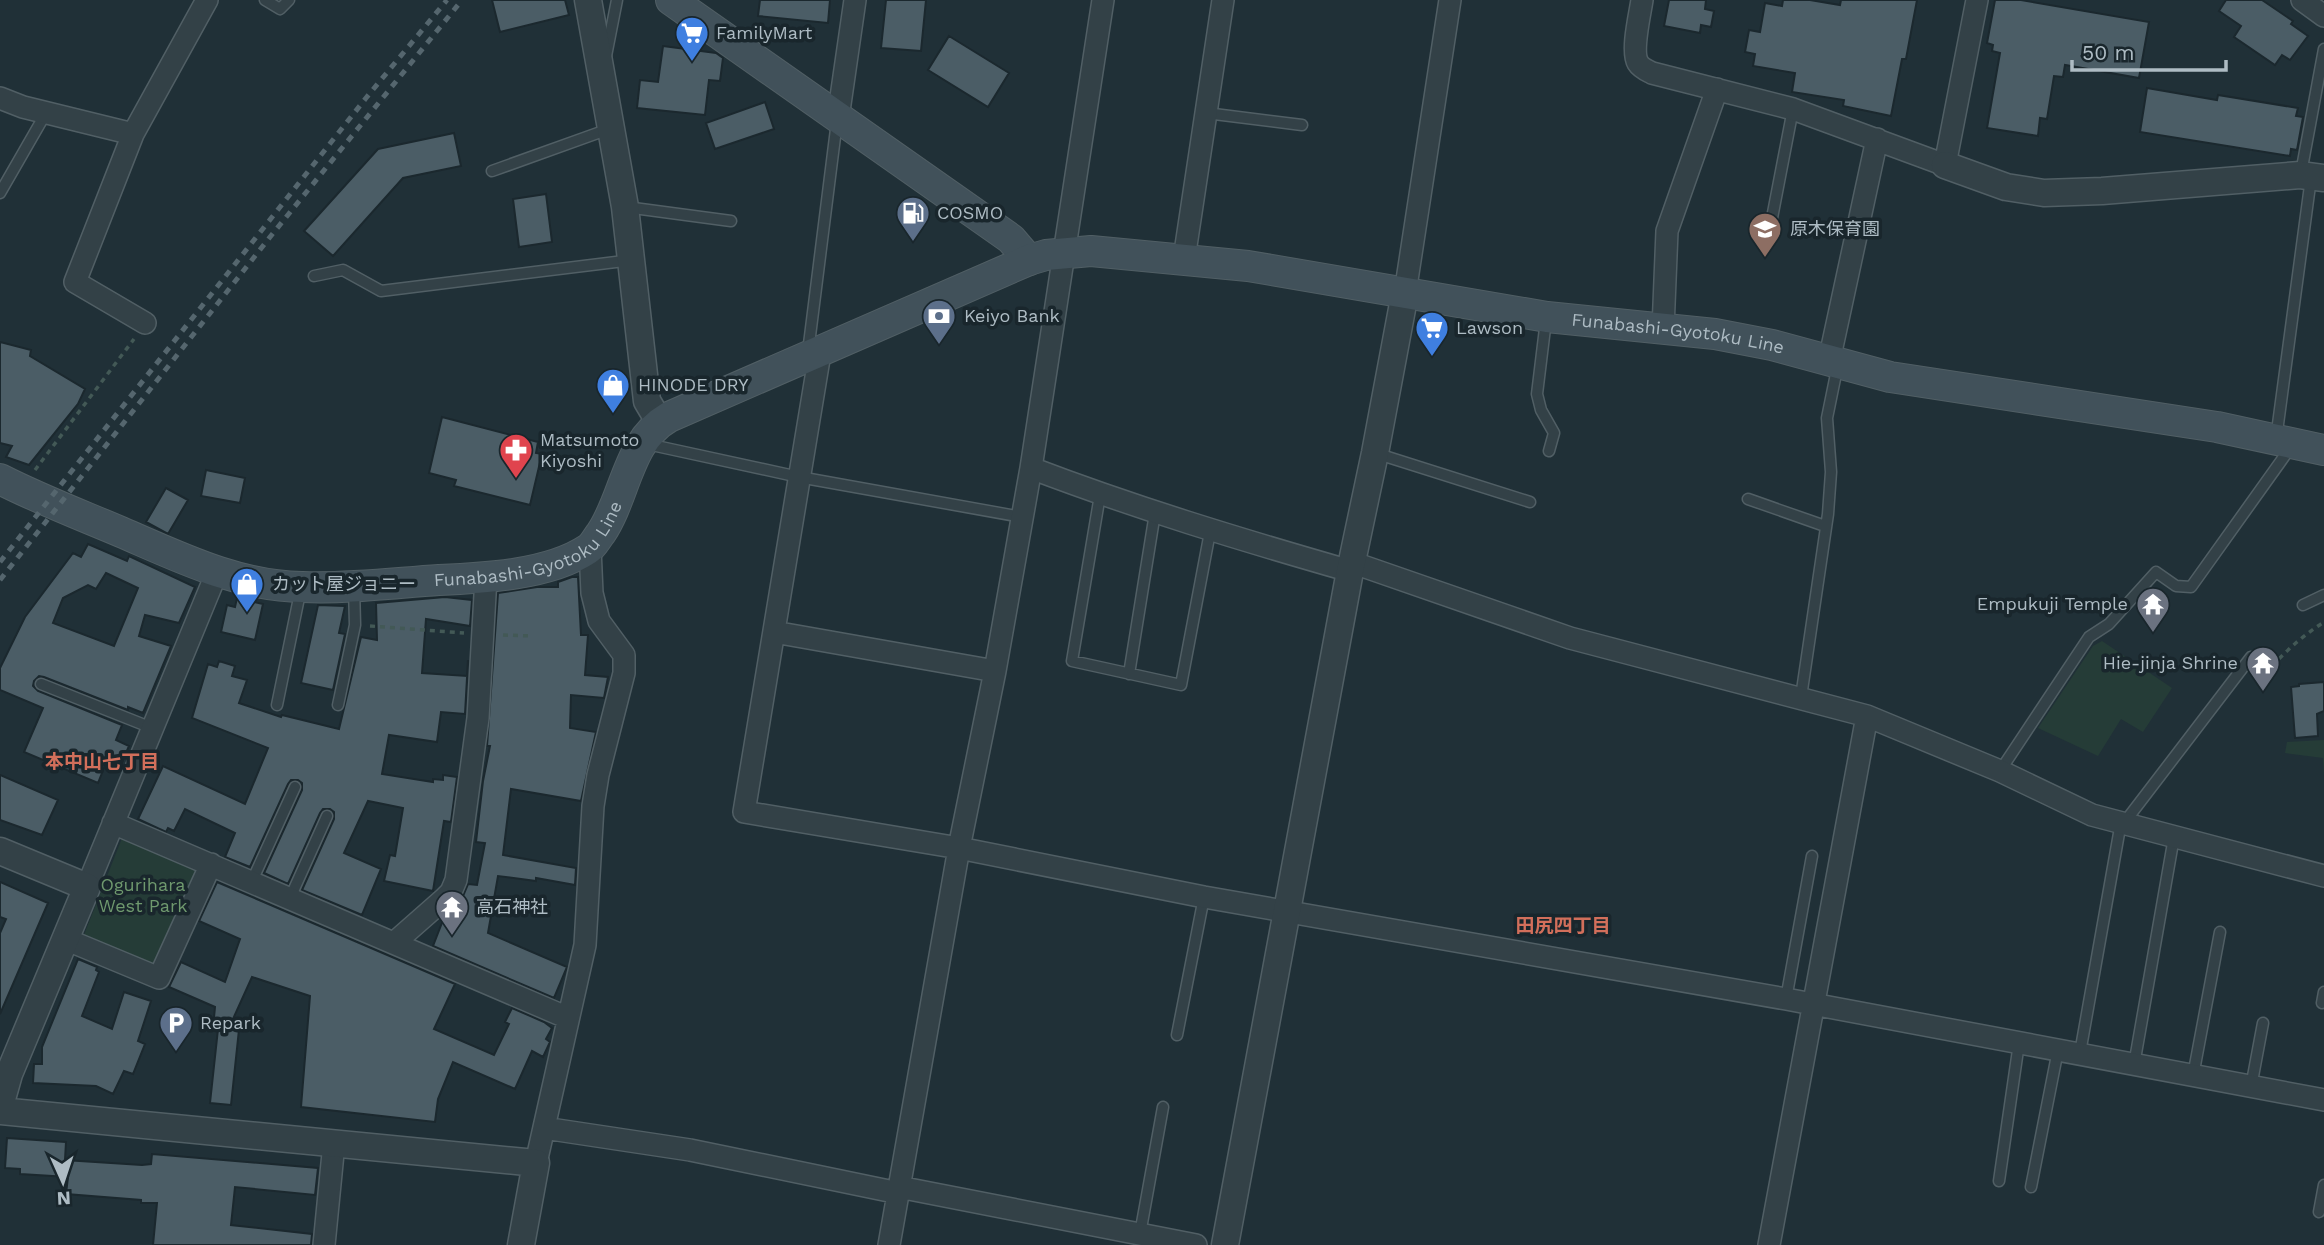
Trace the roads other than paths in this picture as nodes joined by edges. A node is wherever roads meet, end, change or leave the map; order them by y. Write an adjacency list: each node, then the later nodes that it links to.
1 (207, 0): 25 (street)
2 (265, 0): 3 (lane)
3 (289, 0)
4 (588, 0): 16 (street)
5 (617, 0): 16 (lane)
6 (671, 0): 22 (main road)
7 (855, 0): 22 (street)
8 (1103, 0): 34 (street)
9 (1223, 0): 21 (street)
10 (1450, 0): 39 (street)
11 (1642, 0): 17 (street)
12 (1977, 0): 27 (street)
13 (2302, 0): 14 (street)
14 (2324, 16)
15 (2324, 49): 29 (lane)
16 (601, 78): 24 (street)
17 (1717, 89): 19 (street); 42 (street)
18 (0, 98): 20 (street)
19 (1793, 109): 26 (street); 32 (lane)
20 (46, 113): 25 (street); 30 (lane)
21 (1206, 113): 23 (lane); 37 (street)
22 (838, 118): 36 (main road); 43 (lane)
23 (1302, 125)
24 (609, 129): 28 (lane); 31 (street)
25 (133, 134): 41 (street)
26 (1877, 139): 27 (street); 44 (street)
27 (1945, 165): 29 (street)
28 (492, 171)
29 (2312, 177): 46 (lane)
30 (0, 193)
31 (625, 207): 33 (lane); 35 (street)
32 (1772, 218)
33 (731, 221)
34 (1066, 253): 36 (main road, Funabashi-Gyotoku Line); 37 (main road, Funabashi-Gyotoku Line); 50 (street)
35 (632, 260): 38 (lane); 45 (street)
36 (1029, 260): 43 (main road, Funabashi-Gyotoku Line)
37 (1184, 260): 39 (main road, Funabashi-Gyotoku Line)
38 (314, 276)
39 (1405, 293): 40 (main road, Funabashi-Gyotoku Line); 49 (street)
40 (1547, 317): 42 (main road, Funabashi-Gyotoku Line); 48 (lane)
41 (145, 323)
42 (1663, 329): 44 (main road, Funabashi-Gyotoku Line)
43 (813, 356): 45 (main road, Funabashi-Gyotoku Line); 51 (street)
44 (1833, 363): 46 (main road, Funabashi-Gyotoku Line); 58 (lane)
45 (650, 433): 51 (lane); 60 (main road, Funabashi-Gyotoku Line)
46 (2285, 440): 47 (main road, Funabashi-Gyotoku Line); 78 (lane)
47 (2324, 450)
48 (1549, 452)
49 (1375, 453): 55 (lane); 61 (street)
50 (1031, 468): 53 (street); 57 (street)
51 (799, 477): 57 (lane); 68 (street)
52 (10, 484): 62 (main road, Funabashi-Gyotoku Line)
53 (1100, 495): 56 (street); 71 (lane)
54 (1748, 499): 58 (lane)
55 (1530, 502)
56 (1155, 513): 59 (street); 71 (lane)
57 (1022, 517): 70 (street)
58 (1825, 526): 73 (lane)
59 (1210, 532): 61 (street); 71 (lane)
60 (590, 548): 63 (main road, Funabashi-Gyotoku Line); 99 (street)
61 (1350, 567): 73 (street); 93 (street)
62 (218, 572): 65 (main road, Funabashi-Gyotoku Line); 77 (street)
63 (486, 577): 64 (main road, Funabashi-Gyotoku Line); 96 (street)
64 (354, 585): 65 (main road, Funabashi-Gyotoku Line); 75 (lane)
65 (302, 587): 74 (lane)
66 (2324, 595): 67 (lane)
67 (2303, 605)
68 (774, 632): 70 (street); 84 (street)
69 (2251, 657): 81 (lane)
70 (995, 671): 84 (street)
71 (1129, 674)
72 (41, 684): 77 (lane)
73 (1801, 697): 76 (street)
74 (277, 705)
75 (338, 705)
76 (1867, 716): 78 (street); 98 (street)
77 (152, 727): 82 (street)
78 (2000, 771): 81 (street)
79 (295, 787): 89 (lane)
80 (327, 816): 92 (lane)
81 (2122, 822): 83 (street); 104 (lane)
82 (113, 823): 87 (street); 90 (street)
83 (2174, 838): 88 (street); 105 (lane)
84 (959, 848): 91 (street); 117 (street)
85 (0, 851): 90 (street)
86 (1812, 856): 97 (lane)
87 (211, 864): 89 (street); 95 (street)
88 (2324, 876)
89 (252, 881): 92 (street)
90 (86, 887): 95 (street)
91 (1204, 897): 93 (street); 101 (lane)
92 (290, 898): 96 (street)
93 (1287, 910): 97 (street); 124 (street)
94 (2220, 932): 106 (lane)
95 (65, 939): 110 (street)
96 (394, 943): 99 (street)
97 (1786, 999): 98 (street)
98 (1813, 1005): 102 (street); 125 (street)
99 (568, 1018): 111 (street)
100 (2263, 1023): 107 (lane)
101 (1177, 1035)
102 (2019, 1043): 103 (street); 114 (lane)
103 (2058, 1050): 104 (street); 116 (lane)
104 (2080, 1053): 105 (street)
105 (2134, 1065): 106 (street)
106 (2193, 1076): 107 (street)
107 (2251, 1087): 108 (street)
108 (2324, 1100)
109 (1163, 1107): 119 (lane)
110 (0, 1108): 112 (street)
111 (544, 1128): 113 (street); 117 (street)
112 (334, 1143): 113 (street); 120 (street)
113 (536, 1163): 121 (street)
114 (1998, 1181)
115 (2324, 1185): 118 (lane)
116 (2031, 1187)
117 (899, 1189): 119 (street); 122 (street)
118 (2319, 1212)
119 (1140, 1234): 123 (street)
120 (324, 1245)
121 (521, 1245)
122 (889, 1245)
123 (1196, 1245)
124 (1225, 1245)
125 (1769, 1245)

